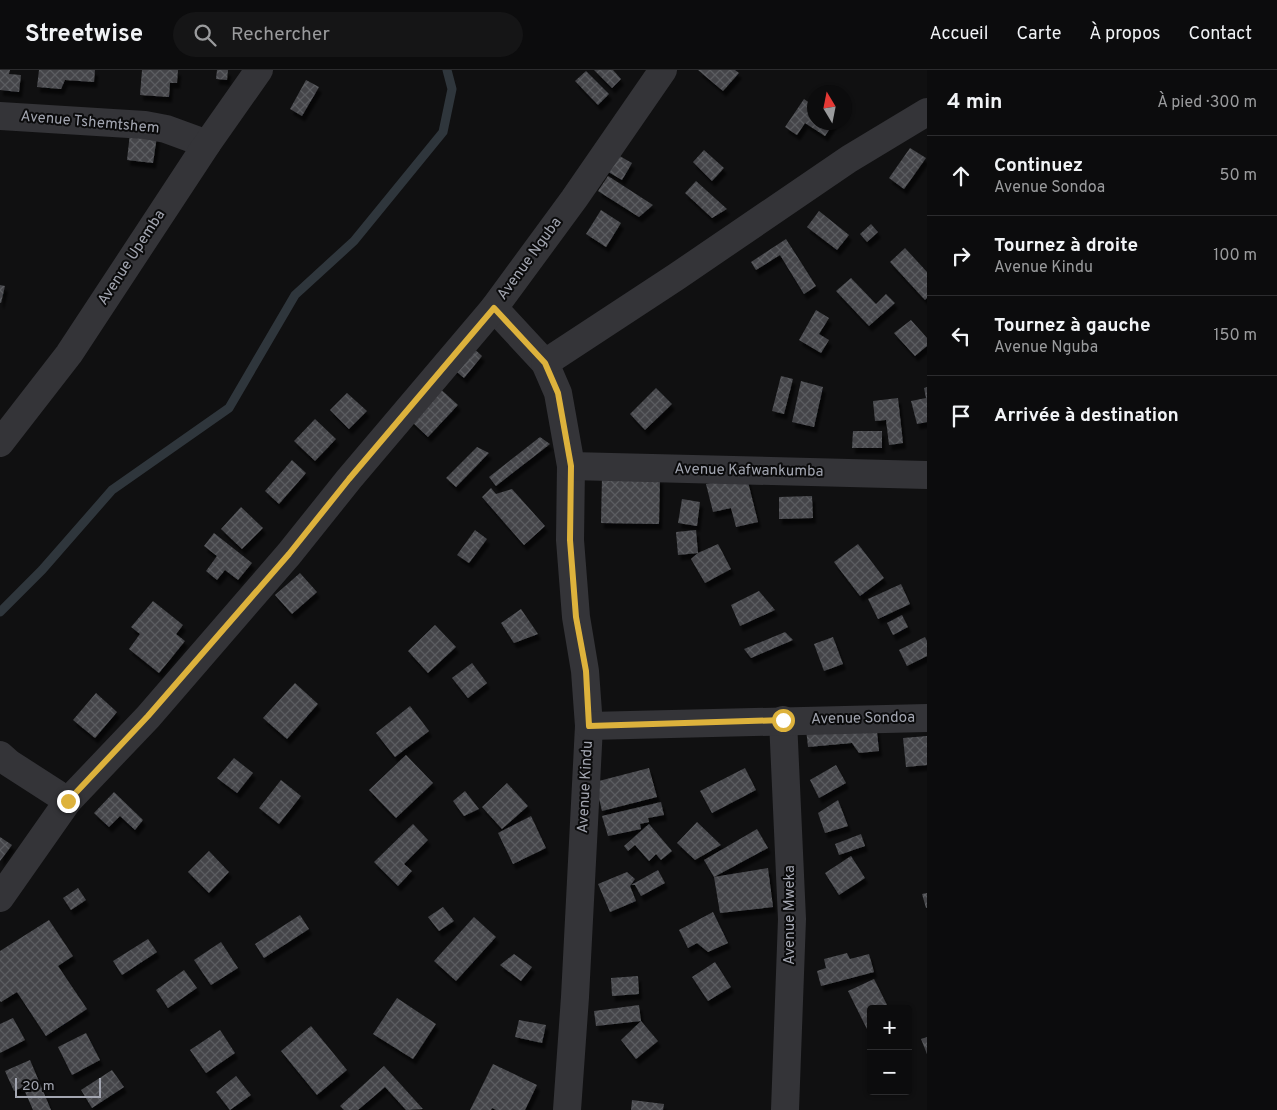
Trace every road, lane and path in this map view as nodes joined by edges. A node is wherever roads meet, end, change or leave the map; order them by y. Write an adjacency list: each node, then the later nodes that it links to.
1 (259, 70): 5 (street, Avenue Upemba)
2 (663, 70): 6 (street, Avenue Nguba)
3 (927, 112): 7 (street)
4 (0, 116): 5 (street, Avenue Tshemtshem)
5 (207, 144): 8 (street, Avenue Upemba)
6 (494, 308): 7 (street, Avenue Kindu); 15 (street, Avenue Nguba)
7 (545, 363): 9 (street, Avenue Kindu)
8 (0, 443)
9 (571, 466): 10 (street, Avenue Kafwankumba); 13 (street, Avenue Kindu)
10 (927, 475)
11 (927, 718): 12 (street, Avenue Sondoa)
12 (783, 720): 13 (street, Avenue Sondoa); 18 (street, Avenue Mweka)
13 (589, 726): 17 (street, Avenue Kindu)
14 (0, 755): 15 (street)
15 (68, 801): 16 (street, Avenue Nguba)
16 (0, 898)
17 (567, 1110)
18 (785, 1110)

